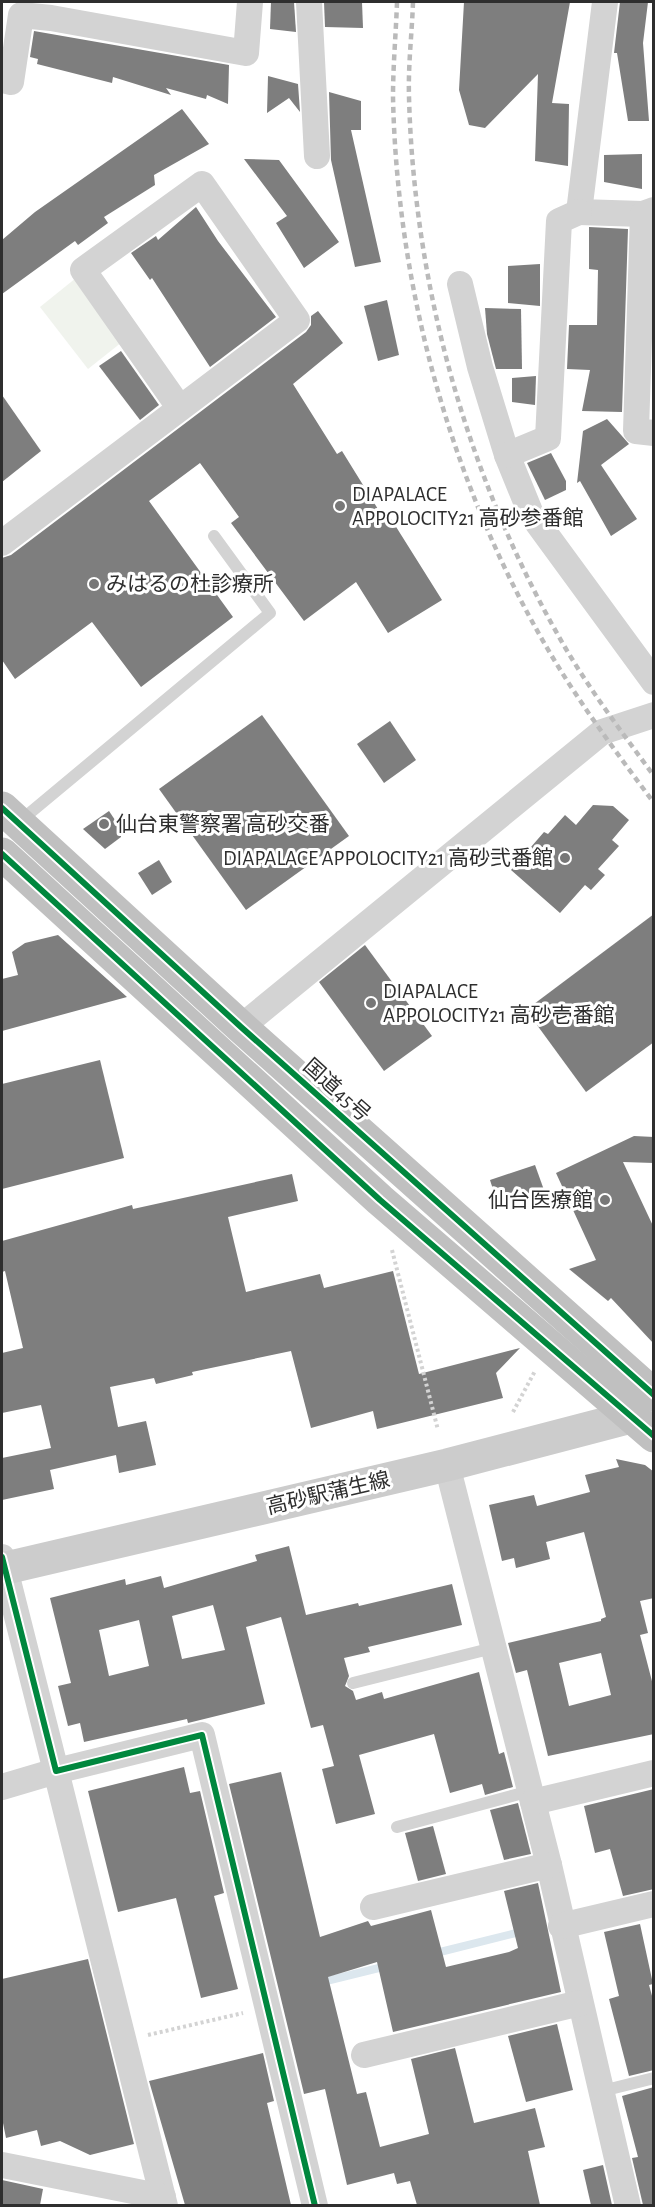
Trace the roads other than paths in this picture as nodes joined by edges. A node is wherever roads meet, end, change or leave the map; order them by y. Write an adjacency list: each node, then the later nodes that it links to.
1 (250, 2): 4 (street)
2 (309, 2): 6 (street)
3 (605, 2): 7 (street)
4 (52, 10): 5 (street)
5 (2, 80)
6 (317, 156)
7 (579, 212): 8 (street); 12 (street)
8 (648, 212): 11 (street)
9 (460, 284): 12 (street)
10 (179, 407): 10 (street); 14 (street)
11 (654, 433)
12 (507, 455): 15 (street)
13 (214, 536): 17 (lane)
14 (2, 543)
15 (654, 682)
16 (654, 715): 19 (street)
17 (10, 815): 19 (highway, 国道45号)
18 (2, 854): 20 (highway)
19 (241, 1027): 20 (highway, 国道45号)
20 (648, 1415): 21 (street, 高砂駅蒲生線)
21 (447, 1465): 22 (street, 高砂駅蒲生線); 23 (street)
22 (2, 1565): 25 (street)
23 (493, 1648): 24 (lane); 28 (street)
24 (353, 1683)
25 (56, 1771): 27 (street); 39 (street); 40 (street)
26 (654, 1773): 28 (street)
27 (2, 1787)
28 (531, 1797): 29 (lane); 30 (street)
29 (397, 1827)
30 (549, 1865): 32 (street); 33 (street)
31 (654, 1904): 33 (street)
32 (373, 1907)
33 (561, 1926): 34 (street)
34 (580, 2003): 35 (street); 37 (street)
35 (364, 2055)
36 (654, 2078): 37 (lane)
37 (602, 2091): 41 (street)
38 (2, 2165): 39 (street)
39 (164, 2201)
40 (315, 2205)
41 (628, 2205)

